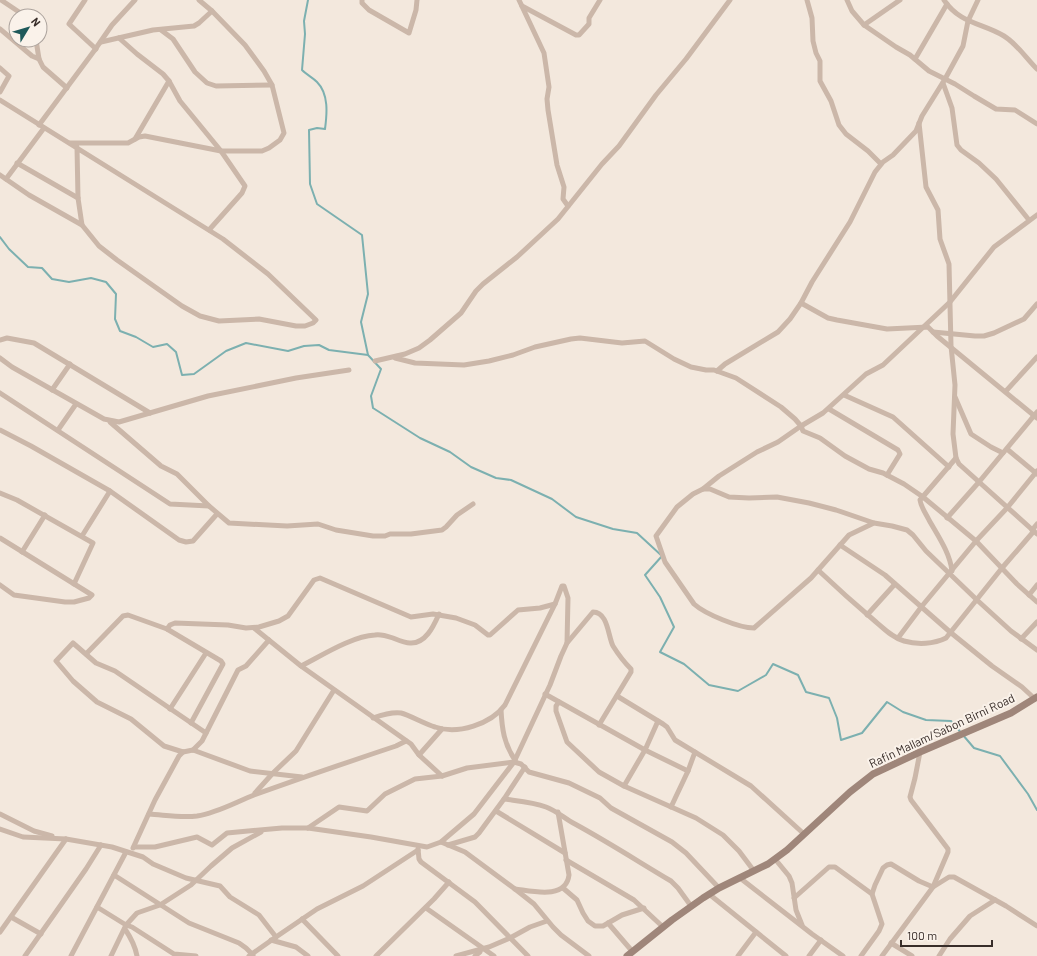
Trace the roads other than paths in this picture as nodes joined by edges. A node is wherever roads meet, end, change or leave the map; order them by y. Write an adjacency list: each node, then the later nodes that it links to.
1 (1, 0): 15 (street)
2 (85, 0): 24 (street)
3 (134, 0): 22 (street)
4 (199, 0): 16 (street)
5 (362, 0): 6 (street)
6 (417, 0)
7 (600, 0): 13 (street)
8 (730, 0): 47 (street)
9 (807, 0): 43 (street)
10 (846, 0): 18 (street)
11 (900, 0): 18 (street)
12 (976, 1): 17 (street)
13 (520, 2): 47 (street)
14 (946, 2): 17 (street); 26 (street)
15 (12, 8)
16 (212, 11): 20 (street); 31 (street)
17 (968, 21): 28 (street); 30 (street)
18 (864, 25): 26 (street)
19 (0, 28): 25 (street)
20 (161, 30): 21 (street); 31 (street)
21 (119, 38): 22 (street); 29 (street)
22 (101, 42): 24 (street)
23 (37, 48): 25 (street)
24 (96, 49): 32 (street)
25 (39, 59): 32 (street)
26 (915, 59): 30 (street)
27 (0, 68): 33 (street)
28 (1037, 69)
29 (169, 81): 38 (street); 41 (street)
30 (944, 81): 35 (street); 36 (street); 49 (street)
31 (272, 85): 41 (street)
32 (67, 88): 37 (street)
33 (0, 92)
34 (0, 100): 37 (street)
35 (919, 122): 43 (street); 52 (street)
36 (1037, 124)
37 (41, 126): 39 (street); 42 (street)
38 (135, 139): 39 (street); 41 (street)
39 (69, 143): 40 (street)
40 (77, 148): 46 (street); 51 (street)
41 (221, 151): 51 (street)
42 (17, 163): 45 (street); 46 (street)
43 (881, 164): 53 (street)
44 (0, 175): 45 (street)
45 (6, 179): 50 (street)
46 (78, 198): 50 (street)
47 (568, 206): 62 (street)
48 (1036, 217): 49 (street)
49 (1029, 220): 52 (street)
50 (82, 225): 51 (street)
51 (209, 230)
52 (950, 302): 55 (street); 57 (street)
53 (801, 303): 55 (street); 66 (street)
54 (1037, 304): 57 (street)
55 (923, 328): 56 (street); 70 (street)
56 (933, 332): 57 (street); 59 (street)
57 (951, 334): 59 (street)
58 (0, 340): 64 (street)
59 (951, 346): 68 (street); 71 (street)
60 (1037, 357): 68 (street)
61 (0, 358): 67 (street)
62 (395, 358): 63 (street); 66 (street)
63 (375, 361)
64 (70, 364): 67 (street); 74 (street)
65 (349, 370): 74 (street)
66 (717, 371): 77 (street)
67 (52, 390): 72 (street)
68 (1006, 391): 75 (street)
69 (0, 393): 78 (street)
70 (844, 395): 73 (street); 83 (street)
71 (954, 395): 81 (street); 82 (street)
72 (76, 404): 76 (street); 78 (street)
73 (829, 409): 77 (street); 85 (street)
74 (150, 413): 76 (street)
75 (1036, 415): 80 (street)
76 (110, 422): 92 (street)
77 (801, 426): 85 (street); 87 (street)
78 (58, 430): 92 (street)
79 (1, 432): 88 (street)
80 (1006, 448): 81 (street); 84 (street)
81 (1002, 453): 86 (street)
82 (956, 458): 83 (street); 86 (street)
83 (949, 466): 90 (street)
84 (1037, 472): 93 (street)
85 (887, 475): 90 (street)
86 (979, 482): 93 (street); 96 (street)
87 (703, 489): 97 (street); 106 (street)
88 (110, 491): 94 (street); 100 (street)
89 (0, 493): 95 (street)
90 (923, 497): 96 (street); 107 (street)
91 (473, 504): 94 (street)
92 (209, 506): 94 (street)
93 (1007, 508): 99 (street); 102 (street)
94 (217, 514)
95 (45, 515): 100 (street); 104 (street)
96 (948, 518): 102 (street)
97 (874, 523): 103 (street); 107 (street)
98 (1037, 524): 99 (street)
99 (1035, 532): 105 (street)
100 (82, 536): 108 (street)
101 (0, 538): 104 (street)
102 (976, 541): 105 (street); 107 (street)
103 (840, 545): 106 (street); 109 (street)
104 (22, 552): 108 (street)
105 (1002, 568): 112 (street); 113 (street)
106 (818, 570): 118 (street)
107 (951, 572): 113 (street); 116 (street)
108 (74, 584): 110 (street)
109 (894, 584): 116 (street); 118 (street)
110 (0, 585)
111 (1037, 586): 112 (street)
112 (1029, 595): 114 (street)
113 (977, 600): 122 (street); 124 (street)
114 (1037, 602)
115 (555, 604): 117 (street); 126 (street); 137 (street)
116 (922, 606): 122 (street); 123 (street)
117 (439, 614): 120 (street); 130 (street)
118 (867, 615): 123 (street)
119 (1037, 622): 124 (street)
120 (254, 628): 121 (street); 125 (street)
121 (168, 629): 128 (street); 129 (street)
122 (950, 632): 123 (street); 134 (street)
123 (898, 638)
124 (1022, 639): 127 (street)
125 (269, 640): 130 (street); 143 (street)
126 (567, 643): 132 (street); 133 (street)
127 (1037, 650)
128 (206, 653): 136 (street); 140 (street)
129 (86, 654): 136 (street); 147 (street)
130 (301, 666): 131 (street)
131 (334, 690): 138 (street); 154 (street)
132 (545, 694): 135 (street); 151 (street)
133 (617, 696): 139 (street); 141 (street)
134 (1036, 698): 149 (street, Rafin Mallam/Sabon Birni Road)
135 (559, 702): 141 (street); 157 (street)
136 (170, 709): 140 (street)
137 (501, 710): 142 (street); 151 (street)
138 (373, 718): 142 (street); 144 (street)
139 (658, 721): 146 (street); 148 (street)
140 (191, 723): 143 (street)
141 (599, 725): 146 (street)
142 (442, 729): 150 (street)
143 (206, 733): 145 (street)
144 (406, 741): 150 (street); 156 (street)
145 (193, 750): 147 (street); 154 (street)
146 (644, 750): 153 (street); 157 (street)
147 (183, 752): 164 (street)
148 (695, 752): 153 (street); 168 (street)
149 (920, 752): 168 (street, Rafin Mallam/Sabon Birni Road); 184 (street)
150 (419, 755): 155 (street)
151 (515, 761): 152 (street); 155 (street); 171 (street)
152 (525, 767): 159 (street); 186 (street)
153 (688, 771): 160 (street)
154 (273, 773): 156 (street); 158 (street)
155 (442, 776): 165 (street)
156 (302, 777): 158 (street)
157 (624, 786): 160 (street)
158 (253, 795): 164 (street)
159 (504, 800): 161 (street); 162 (street)
160 (671, 807): 179 (street)
161 (496, 811): 172 (street); 176 (street)
162 (558, 812): 176 (street); 193 (street)
163 (0, 814): 169 (street)
164 (149, 814): 175 (street)
165 (308, 828): 167 (street); 174 (street)
166 (0, 829): 169 (street)
167 (264, 830): 175 (street); 182 (street)
168 (804, 834): 177 (street, Rafin Mallam/Sabon Birni Road)
169 (59, 838): 170 (street)
170 (66, 838): 173 (street); 197 (street)
171 (441, 842): 172 (street); 174 (street)
172 (448, 844): 187 (street)
173 (101, 845): 175 (street); 209 (street)
174 (418, 848): 183 (street); 198 (street)
175 (130, 851): 180 (street); 182 (street)
176 (565, 853): 178 (street)
177 (775, 859): 179 (street, Rafin Mallam/Sabon Birni Road); 190 (street)
178 (566, 860): 185 (street); 196 (street)
179 (754, 871): 181 (street, Rafin Mallam/Sabon Birni Road)
180 (114, 875): 192 (street); 194 (street)
181 (740, 878): 186 (street, Rafin Mallam/Sabon Birni Road); 203 (street)
182 (197, 880): 192 (street); 210 (street)
183 (449, 882): 195 (street); 211 (street)
184 (933, 887): 189 (street); 191 (street); 213 (street)
185 (563, 888): 187 (street); 202 (street)
186 (719, 888): 188 (street, Rafin Mallam/Sabon Birni Road)
187 (515, 889): 200 (street)
188 (709, 894): 193 (street, Rafin Mallam/Sabon Birni Road); 208 (street)
189 (872, 894): 190 (street); 235 (street)
190 (794, 898): 203 (street)
191 (996, 900): 204 (street); 238 (street)
192 (160, 905): 205 (street); 215 (street)
193 (691, 906): 206 (street, Rafin Mallam/Sabon Birni Road)
194 (97, 907): 205 (street); 218 (street)
195 (426, 908): 214 (street); 225 (street)
196 (644, 908): 202 (street); 206 (street)
197 (11, 917): 201 (street); 209 (street)
198 (302, 919): 210 (street); 224 (street)
199 (0, 920): 201 (street)
200 (547, 921): 211 (street); 230 (street)
201 (6, 924): 207 (street)
202 (608, 924): 216 (street)
203 (802, 926): 212 (street)
204 (1037, 926)
205 (126, 927): 219 (street); 220 (street); 221 (street)
206 (663, 927): 216 (street, Rafin Mallam/Sabon Birni Road)
207 (0, 932)
208 (756, 932): 231 (street); 232 (street)
209 (41, 934): 217 (street)
210 (274, 938): 215 (street); 223 (street)
211 (510, 938): 214 (street); 229 (street)
212 (820, 940): 233 (street); 234 (street)
213 (892, 943): 236 (street); 237 (street)
214 (482, 948): 226 (street); 227 (street); 228 (street)
215 (252, 955)
216 (629, 955)
217 (25, 956)
218 (71, 956)
219 (110, 956)
220 (137, 956)
221 (191, 956): 222 (street)
222 (196, 956)
223 (308, 956)
224 (338, 956)
225 (376, 956)
226 (456, 956)
227 (475, 956)
228 (494, 956)
229 (528, 956)
230 (589, 956)
231 (738, 956)
232 (786, 956)
233 (809, 956)
234 (843, 956)
235 (861, 956)
236 (882, 956)
237 (912, 956)
238 (939, 956)

